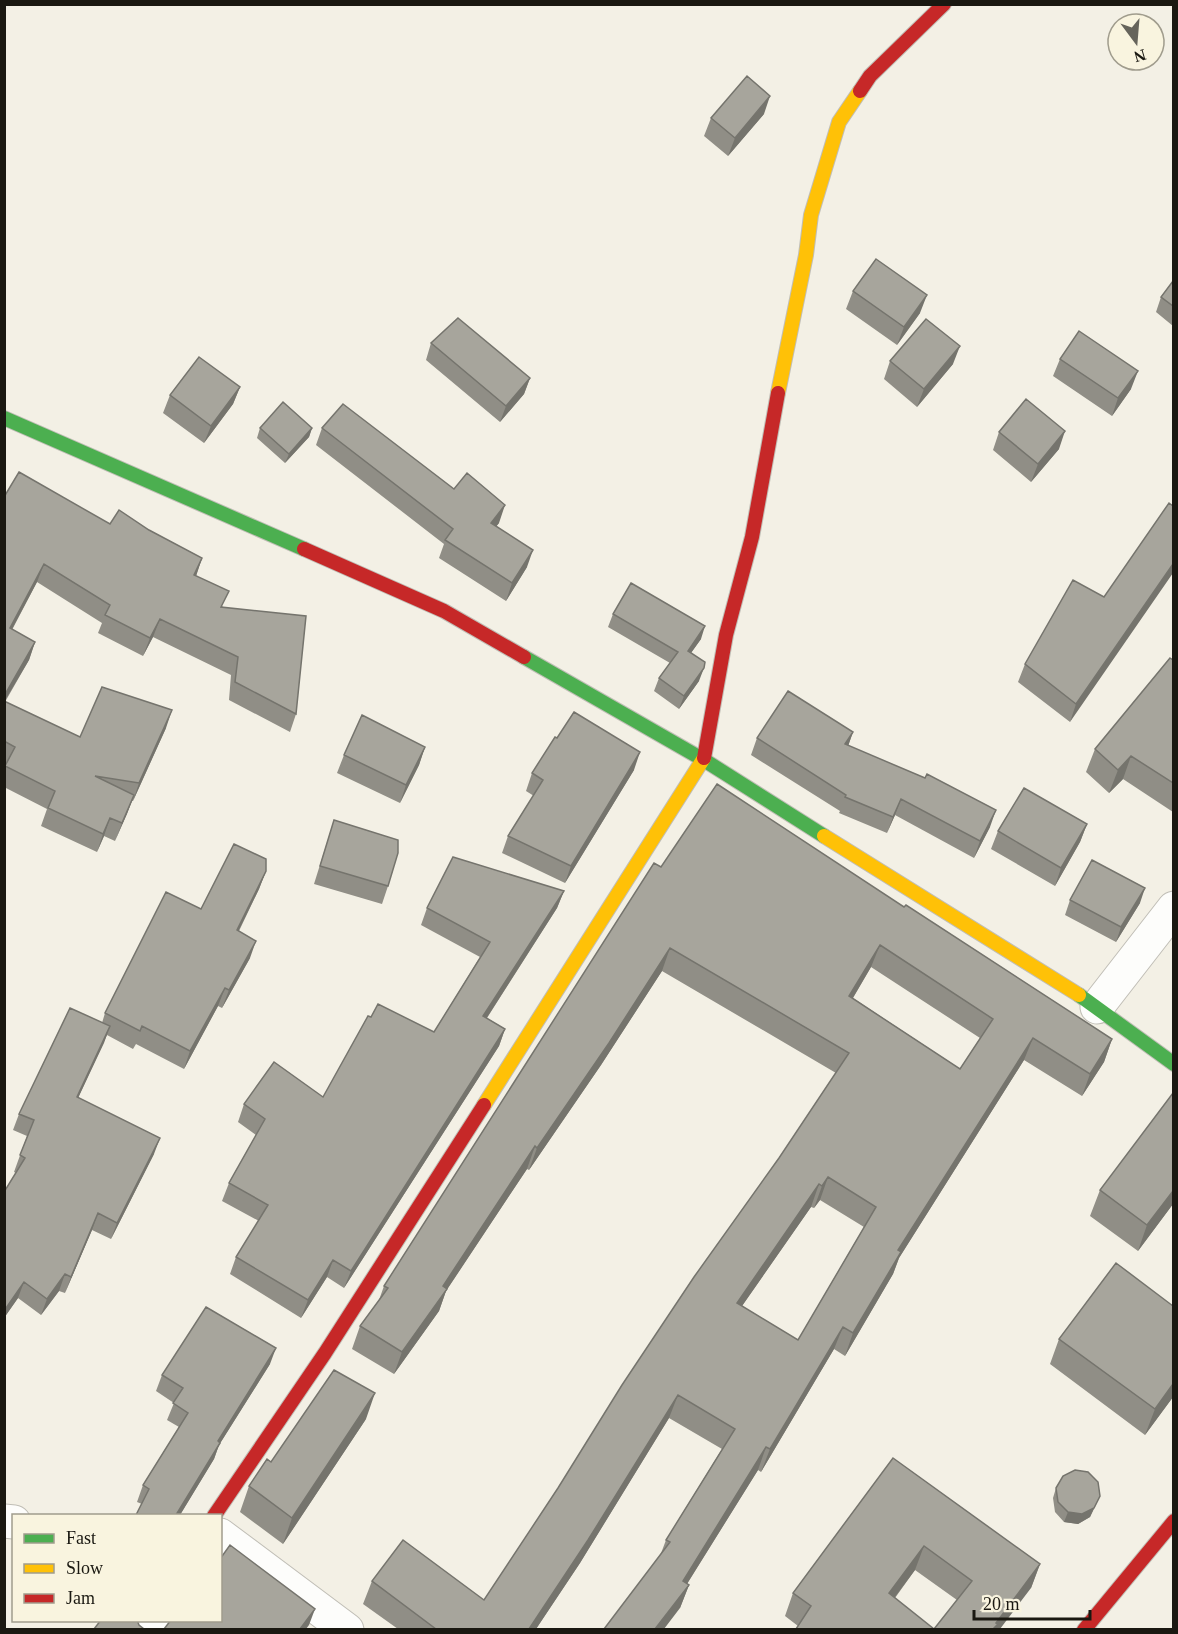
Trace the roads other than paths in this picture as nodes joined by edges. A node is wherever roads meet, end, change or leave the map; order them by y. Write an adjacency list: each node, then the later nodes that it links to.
1 (944, 4): 3 (street)
2 (4, 418): 3 (street)
3 (704, 760): 5 (street); 7 (street)
4 (1173, 908): 5 (street)
5 (1098, 1007): 6 (street)
6 (1173, 1064)
7 (215, 1514)
8 (1173, 1521): 11 (street)
9 (222, 1536): 10 (street)
10 (347, 1629)
11 (1084, 1629)

